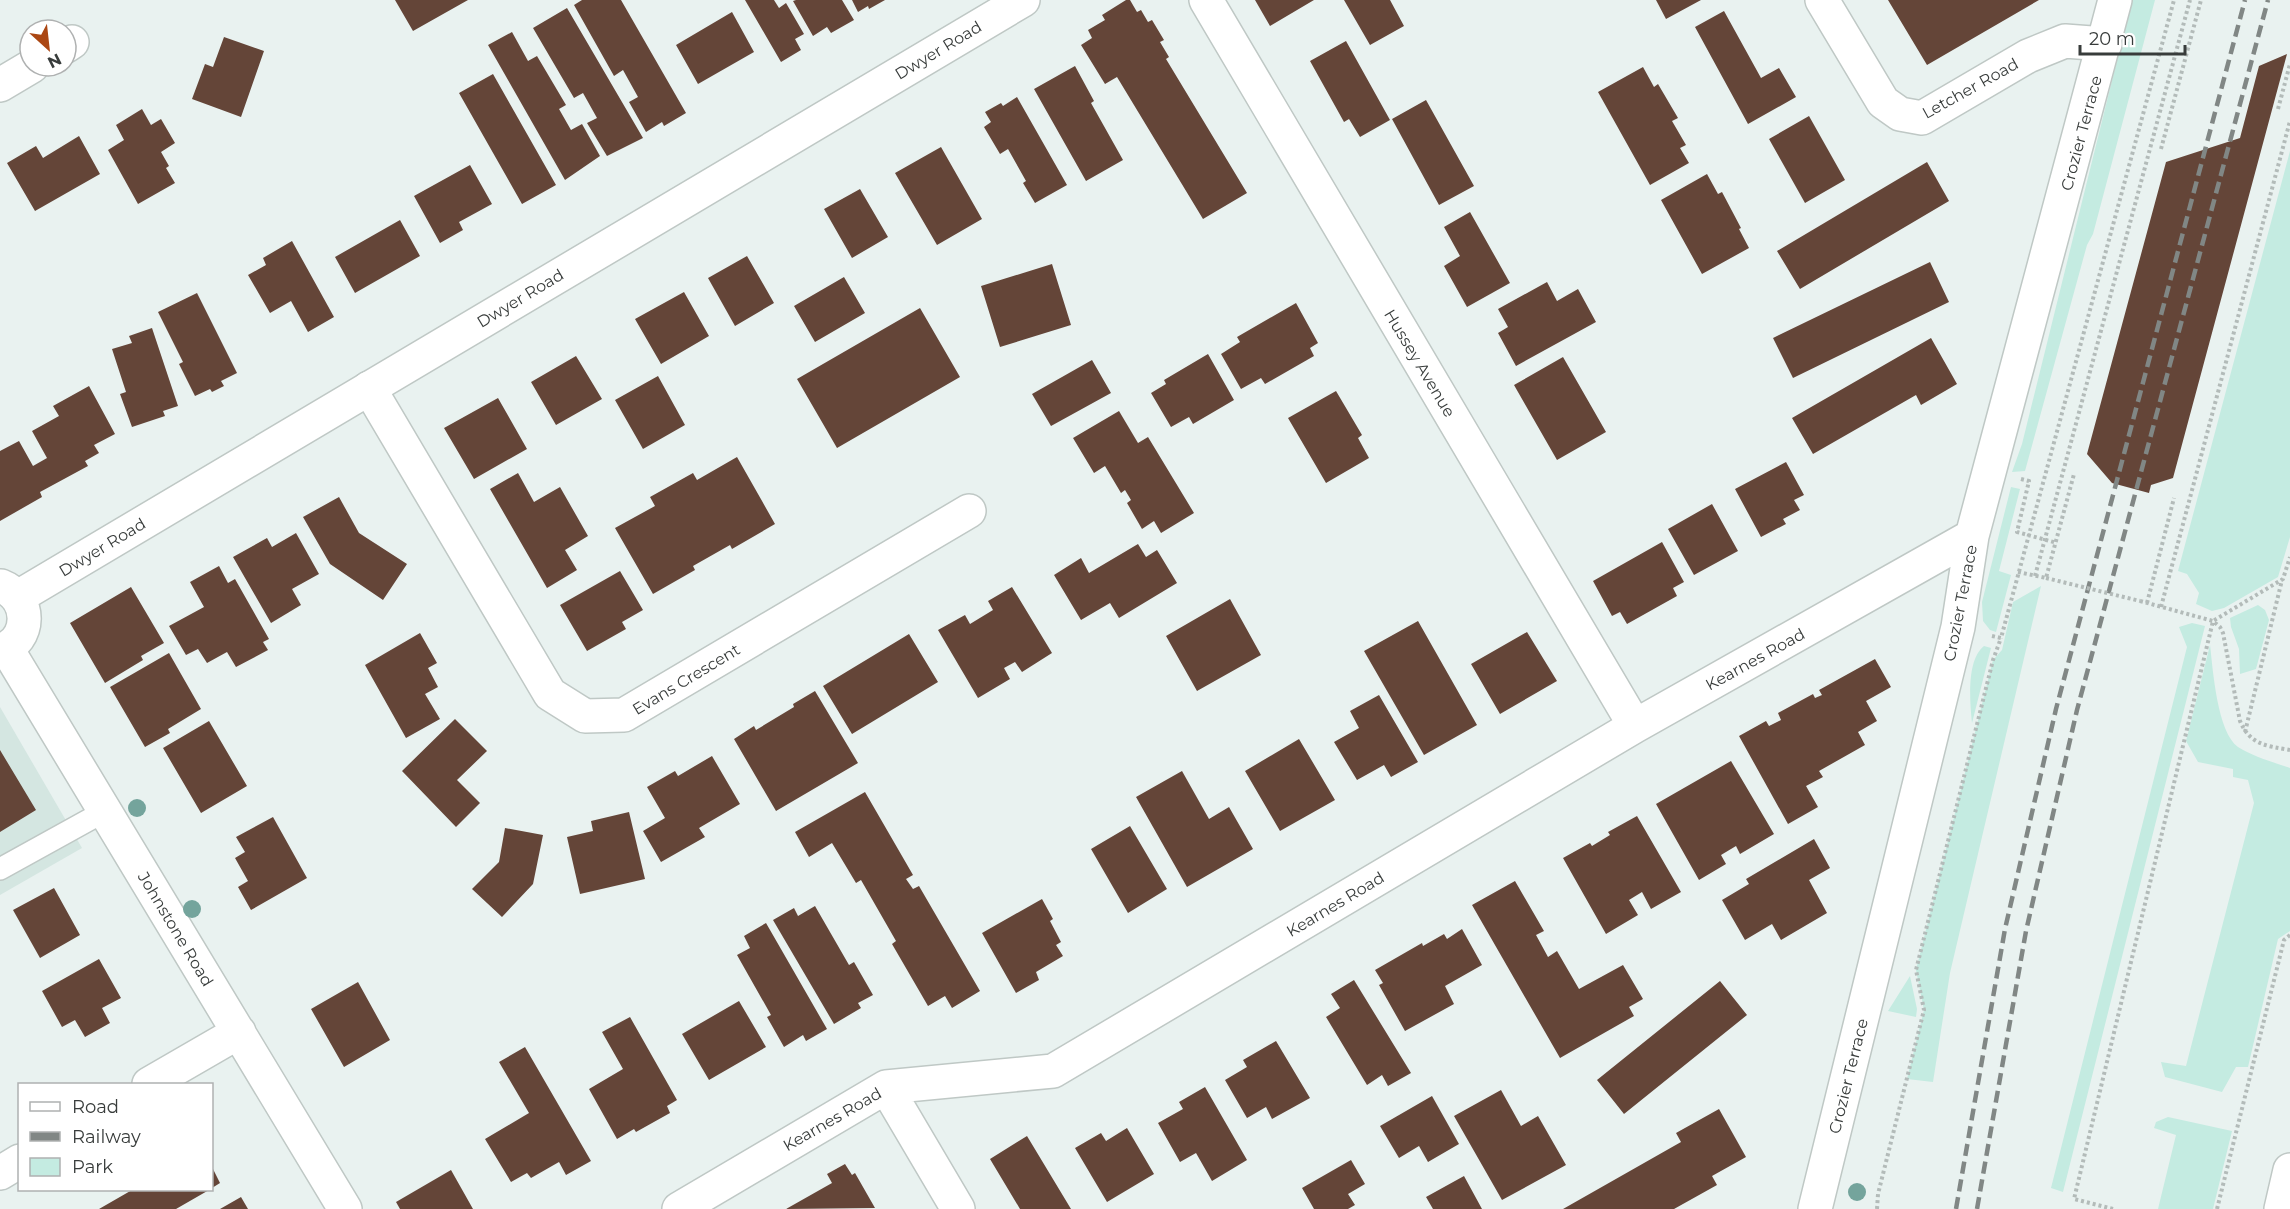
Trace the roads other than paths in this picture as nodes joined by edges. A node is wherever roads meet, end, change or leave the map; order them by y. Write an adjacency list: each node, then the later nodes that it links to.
1 (1023, 0): 8 (street, Dwyer Road)
2 (1206, 0): 13 (street, Hussey Avenue)
3 (1822, 0): 5 (street, Letcher Road)
4 (2115, 0): 5 (street, Crozier Terrace)
5 (2105, 44): 10 (street, Crozier Terrace)
6 (18, 75): 7 (street)
7 (0, 85)
8 (369, 388): 9 (street, Evans Crescent); 11 (street, Dwyer Road)
9 (969, 511)
10 (1972, 536): 13 (street, Kearnes Road); 25 (street, Crozier Terrace)
11 (9, 591): 12 (street)
12 (3, 650): 14 (street, Johnstone Road)
13 (1635, 726): 18 (street, Kearnes Road)
14 (105, 811): 15 (lane); 16 (street, Johnstone Road)
15 (0, 869)
16 (239, 1032): 17 (street); 22 (street, Johnstone Road)
17 (151, 1083)
18 (886, 1087): 23 (street, Kearnes Road); 24 (street)
19 (18, 1162): 21 (street)
20 (2290, 1170): 26 (street)
21 (0, 1173)
22 (345, 1209)
23 (679, 1209)
24 (958, 1209)
25 (1815, 1209)
26 (2281, 1209)

